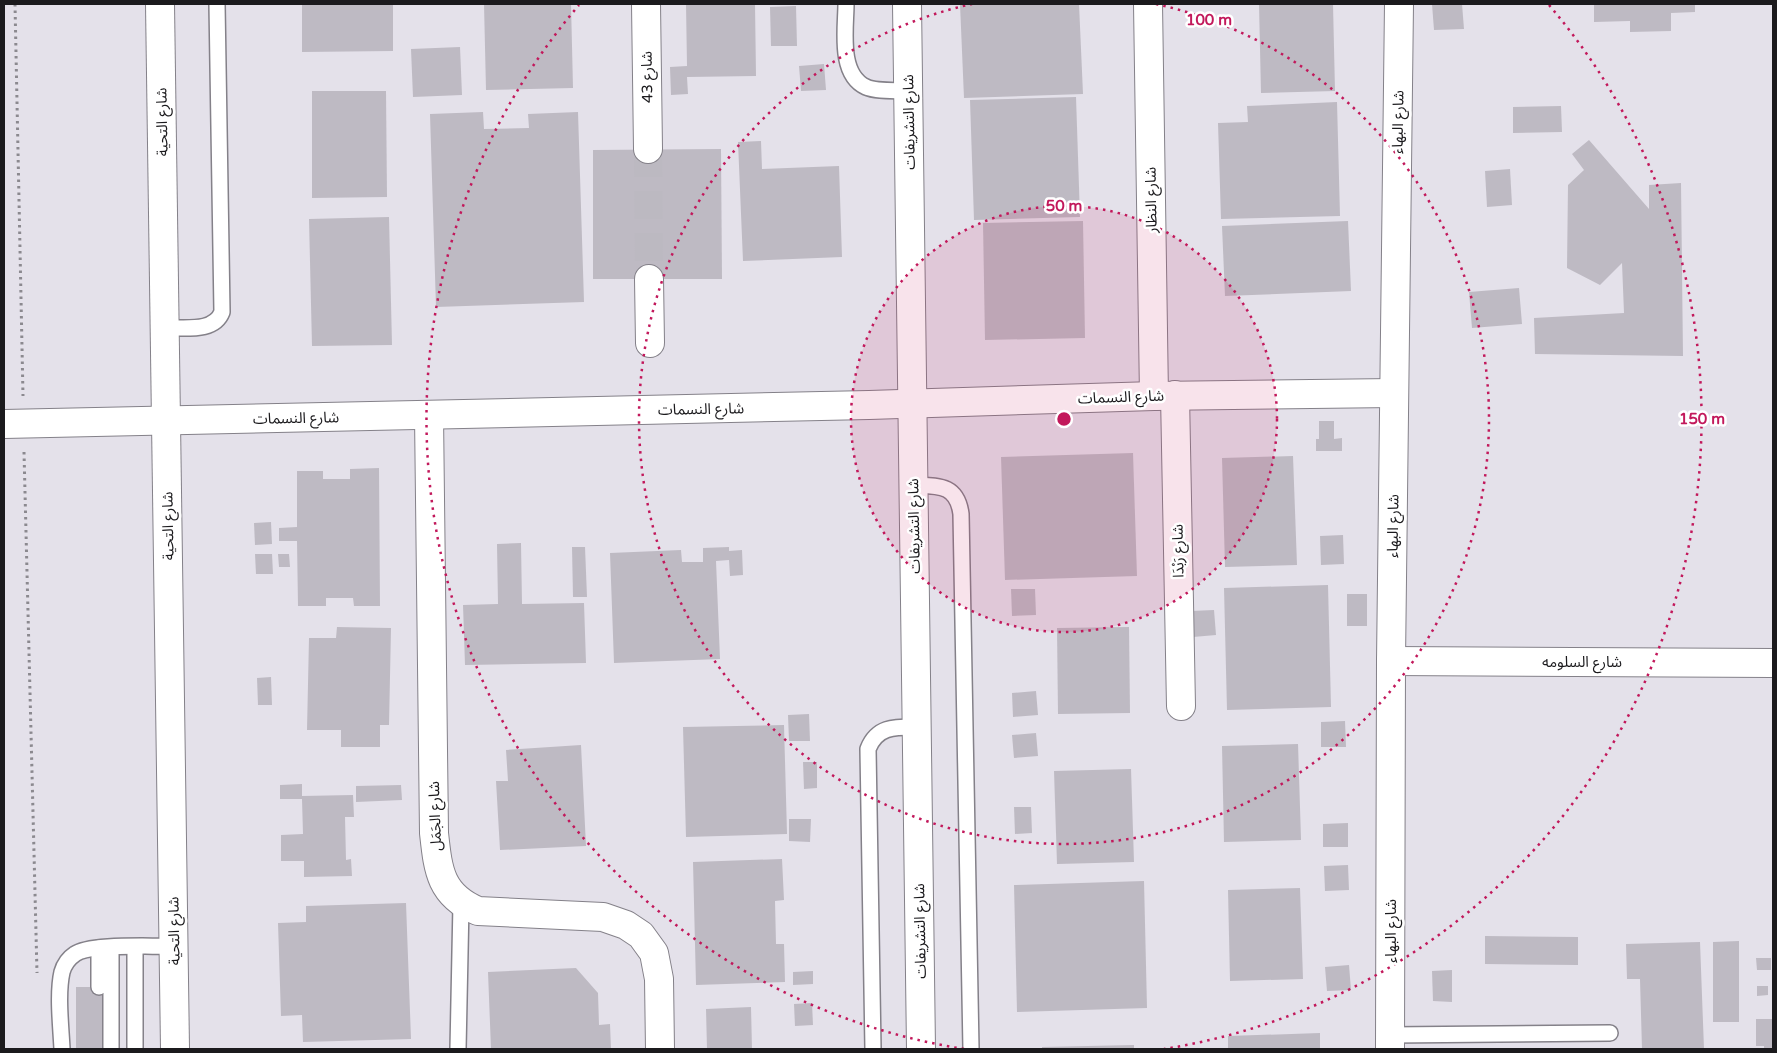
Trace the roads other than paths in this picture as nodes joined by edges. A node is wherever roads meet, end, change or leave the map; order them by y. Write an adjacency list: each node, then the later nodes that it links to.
1 (160, 4): 11 (street, شارع التحية)
2 (217, 4): 11 (lane)
3 (646, 4): 9 (street, شارع 43)
4 (846, 4): 8 (lane)
5 (907, 4): 8 (street, شارع التشريفات)
6 (1148, 4): 14 (street, شارع النظار)
7 (1399, 4): 13 (street, شارع البهاء)
8 (908, 91): 15 (street, شارع التشريفات)
9 (648, 149)
10 (649, 279): 12 (street)
11 (165, 328): 17 (street, شارع التحية)
12 (650, 343)
13 (1394, 393): 14 (street, شارع النسمات); 20 (street, شارع البهاء)
14 (1165, 396): 15 (street, شارع النسمات); 22 (street, شارع رَبْدَا)
15 (913, 404): 16 (street, شارع النسمات); 19 (street, شارع التشريفات)
16 (430, 415): 17 (street, شارع النسمات); 24 (street, شارع الجَمَل)
17 (166, 421): 18 (street, شارع النسمات); 25 (street, شارع التحية)
18 (10, 425)
19 (914, 485): 23 (street, شارع التشريفات); 39 (lane)
20 (1392, 661): 21 (street, شارع السلومه); 30 (street, شارع البهاء)
21 (1773, 663)
22 (1181, 706)
23 (917, 726): 37 (lane); 38 (street, شارع التشريفات)
24 (461, 904): 35 (lane); 36 (street)
25 (174, 946): 26 (lane); 34 (street, شارع التحية)
26 (135, 947): 27 (lane); 33 (lane)
27 (105, 948): 28 (lane); 31 (lane); 32 (lane)
28 (99, 987)
29 (1610, 1033): 30 (lane)
30 (1390, 1042)
31 (62, 1049)
32 (112, 1049)
33 (136, 1049)
34 (175, 1049)
35 (458, 1049)
36 (660, 1049)
37 (873, 1049)
38 (921, 1049)
39 (971, 1049)

